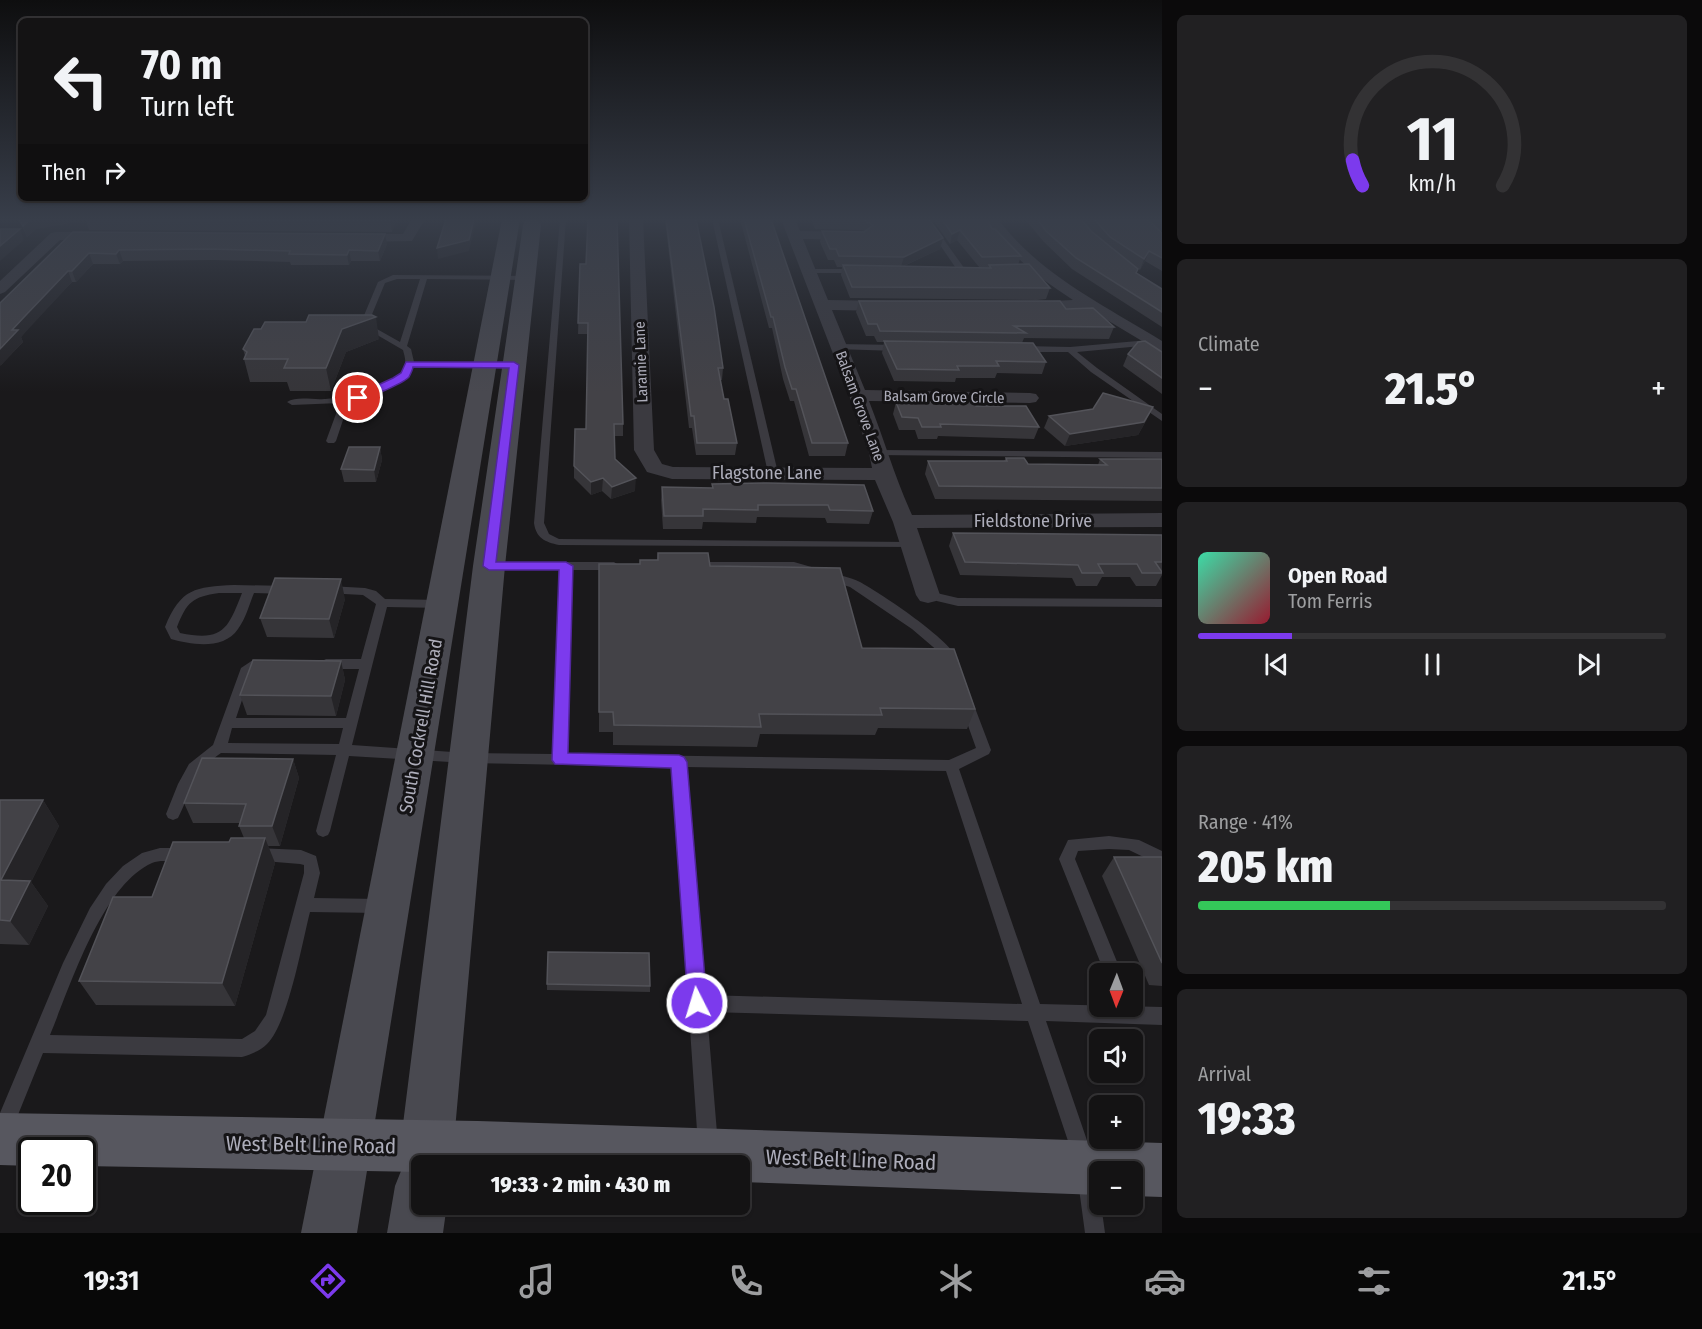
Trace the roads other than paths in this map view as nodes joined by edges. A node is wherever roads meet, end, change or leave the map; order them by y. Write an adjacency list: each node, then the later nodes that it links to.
1 (13, 277): 9 (street)
2 (424, 277): 8 (lane); 14 (lane); 14 (lane)
3 (558, 277): 35 (lane)
4 (638, 277): 30 (street, Laramie Lane)
5 (728, 277): 31 (lane)
6 (810, 277): 11 (street, Balsam Grove Lane)
7 (1045, 277): 10 (street)
8 (513, 278): 21 (main road, South Cockrell Hill Road)
9 (0, 289)
10 (1092, 303): 13 (street); 15 (street)
11 (822, 305): 12 (street); 16 (street, Balsam Grove Lane)
12 (905, 306)
13 (1013, 307)
14 (403, 346): 20 (lane)
15 (1158, 346): 19 (lane)
16 (838, 347): 17 (lane); 22 (street, Balsam Grove Lane)
17 (909, 348)
18 (1016, 349): 19 (lane)
19 (1070, 350): 26 (lane)
20 (410, 364): 21 (lane); 24 (lane)
21 (500, 365): 36 (main road, South Cockrell Hill Road); 46 (main road, South Cockrell Hill Road)
22 (858, 395): 23 (street, Balsam Grove Circle); 28 (street, Balsam Grove Lane)
23 (1030, 398)
24 (345, 401): 25 (lane); 27 (lane)
25 (292, 402)
26 (1162, 418)
27 (331, 441)
28 (879, 453): 29 (lane); 32 (street, Balsam Grove Lane)
29 (1162, 455)
30 (653, 466): 31 (street, Flagstone Lane)
31 (773, 473): 32 (street, Flagstone Lane)
32 (883, 474): 34 (street, Balsam Grove Lane)
33 (1162, 520): 34 (street, Fieldstone Drive)
34 (904, 522): 35 (street, Balsam Grove Lane)
35 (911, 545): 43 (street, Balsam Grove Lane)
36 (489, 566): 37 (lane); 55 (main road, South Cockrell Hill Road)
37 (566, 566): 38 (lane); 56 (lane)
38 (626, 566)
39 (686, 566): 58 (lane)
40 (249, 590): 40 (lane); 41 (lane)
41 (297, 590)
42 (321, 590): 44 (lane)
43 (928, 595): 45 (lane)
44 (382, 603): 46 (lane); 49 (lane)
45 (1162, 603)
46 (443, 604): 54 (main road, South Cockrell Hill Road)
47 (278, 663): 50 (lane)
48 (311, 663): 49 (lane)
49 (367, 664): 51 (lane)
50 (227, 723): 51 (lane); 52 (lane)
51 (351, 723): 53 (lane)
52 (219, 748): 53 (lane); 59 (lane)
53 (345, 749): 54 (lane); 60 (lane)
54 (416, 752): 55 (lane); 65 (main road, South Cockrell Hill Road)
55 (467, 758): 56 (lane); 76 (main road, South Cockrell Hill Road)
56 (560, 760): 57 (lane)
57 (679, 762): 58 (lane); 67 (lane)
58 (951, 766): 69 (lane)
59 (172, 814)
60 (323, 831)
61 (201, 855): 72 (lane)
62 (243, 855): 64 (lane)
63 (1162, 859): 66 (lane)
64 (304, 905): 65 (lane); 72 (lane)
65 (388, 906): 75 (main road, South Cockrell Hill Road)
66 (1110, 963)
67 (697, 1003): 69 (lane); 78 (lane)
68 (1089, 1012): 69 (lane)
69 (1035, 1013): 81 (lane)
70 (1143, 1013): 71 (lane)
71 (1162, 1016)
72 (38, 1044): 73 (lane)
73 (0, 1135)
74 (0, 1139): 75 (main road, West Belt Line Road)
75 (345, 1146): 80 (main road, West Belt Line Road); 84 (main road, South Cockrell Hill Road)
76 (425, 1155)
77 (454, 1155): 78 (main road, West Belt Line Road)
78 (709, 1155)
79 (750, 1156): 81 (main road, West Belt Line Road)
80 (411, 1163)
81 (1086, 1168): 82 (main road, West Belt Line Road); 86 (lane)
82 (1162, 1170)
83 (417, 1215): 85 (main road, South Cockrell Hill Road)
84 (329, 1233)
85 (415, 1233)
86 (1095, 1233)

